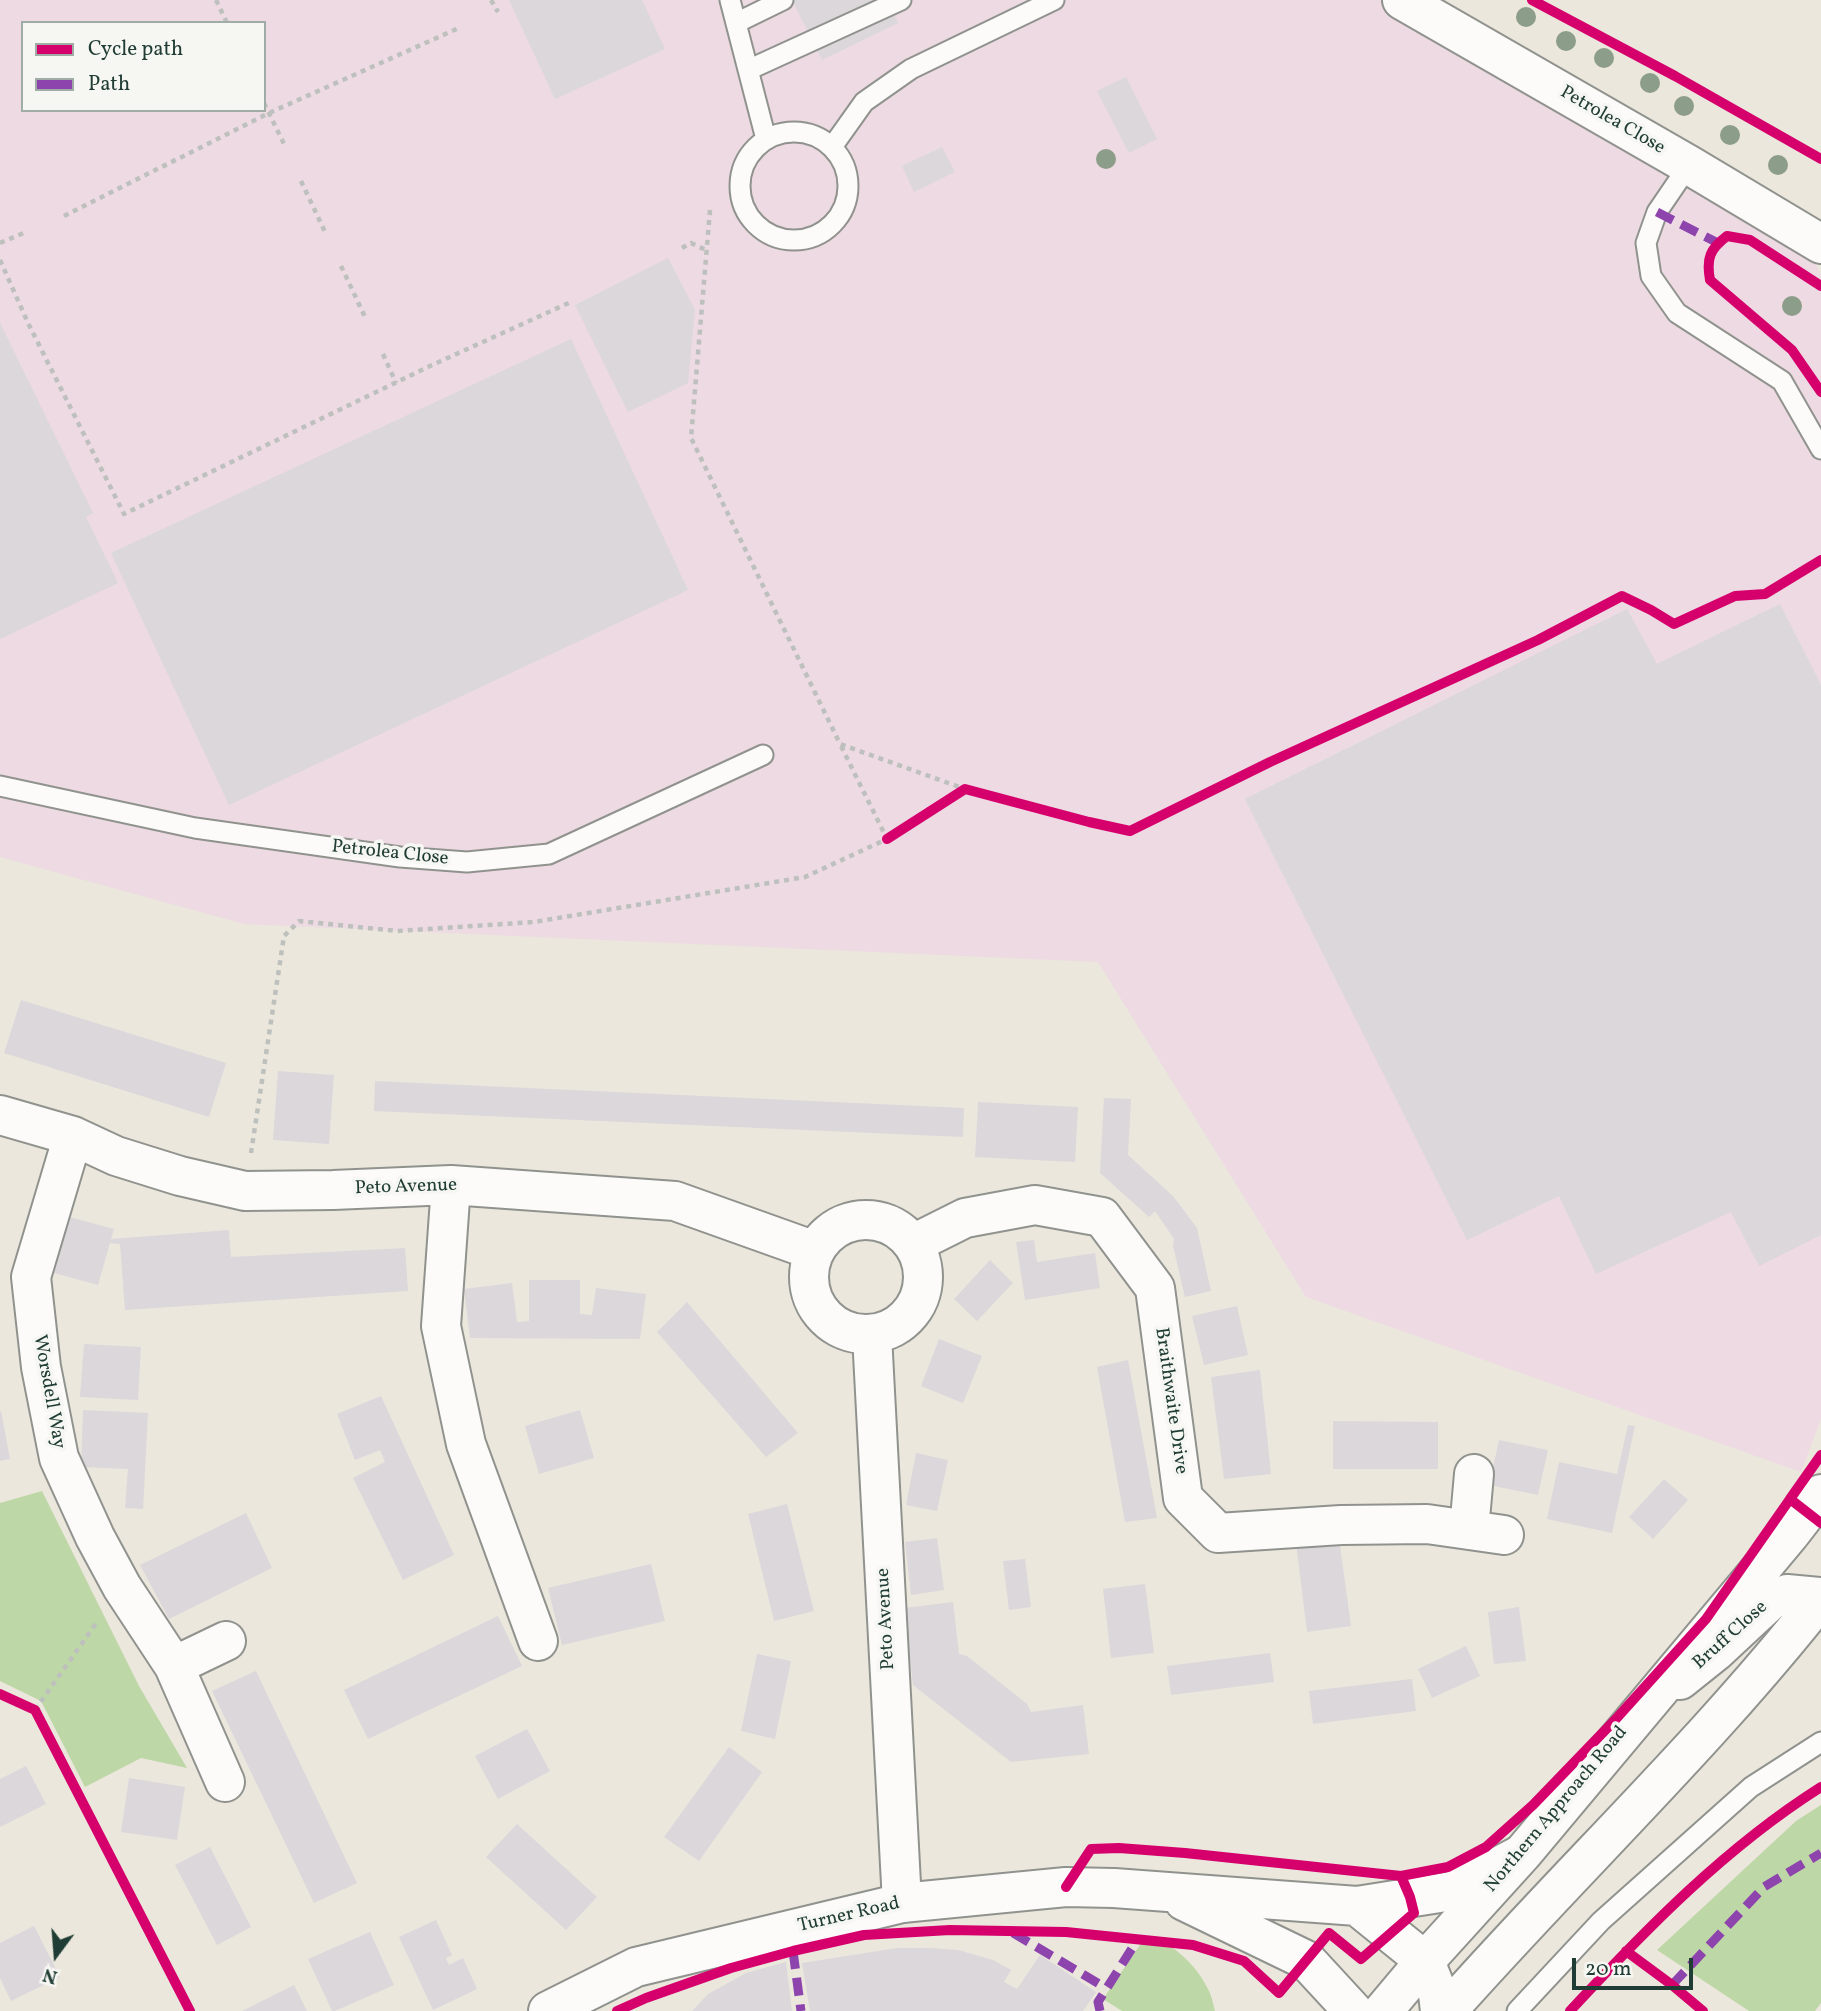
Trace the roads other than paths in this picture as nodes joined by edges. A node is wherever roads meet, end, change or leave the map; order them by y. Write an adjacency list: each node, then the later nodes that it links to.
1 (730, 0): 6 (lane)
2 (783, 0): 6 (lane)
3 (901, 0): 7 (lane)
4 (1054, 0): 9 (lane)
5 (1402, 0): 10 (street, Petrolea Close)
6 (736, 23): 7 (lane)
7 (748, 70): 8 (lane)
8 (766, 139): 9 (lane); 9 (lane)
9 (832, 147)
10 (1689, 165): 11 (street, Petrolea Close); 12 (lane)
11 (1821, 244)
12 (1821, 450)
13 (763, 755): 14 (lane, Petrolea Close)
14 (0, 786)
15 (0, 1115): 16 (street, Peto Avenue)
16 (73, 1136): 17 (street, Peto Avenue); 26 (street, Worsdell Way)
17 (451, 1185): 19 (street, Peto Avenue); 25 (street)
18 (913, 1244): 19 (street); 20 (street); 21 (street, Braithwaite Drive)
19 (815, 1251): 20 (street)
20 (872, 1335): 32 (street, Peto Avenue)
21 (1474, 1474)
22 (1821, 1494): 27 (street, Northern Approach Road)
23 (1821, 1598): 27 (street, Bruff Close); 34 (street)
24 (226, 1641): 26 (street)
25 (538, 1641)
26 (174, 1666): 29 (street, Worsdell Way)
27 (1650, 1701): 30 (street, Northern Approach Road)
28 (1821, 1742): 39 (lane)
29 (225, 1782)
30 (1522, 1854): 33 (street, Turner Road); 34 (street, Northern Approach Road)
31 (1163, 1892): 32 (street, Turner Road); 33 (street, Turner Road); 36 (street, Turner Road)
32 (902, 1903): 35 (street, Turner Road)
33 (1357, 1906): 34 (street)
34 (1437, 1994): 37 (street); 38 (street)
35 (548, 2011)
36 (1353, 2011)
37 (1383, 2011)
38 (1403, 2011)
39 (1517, 2011)

